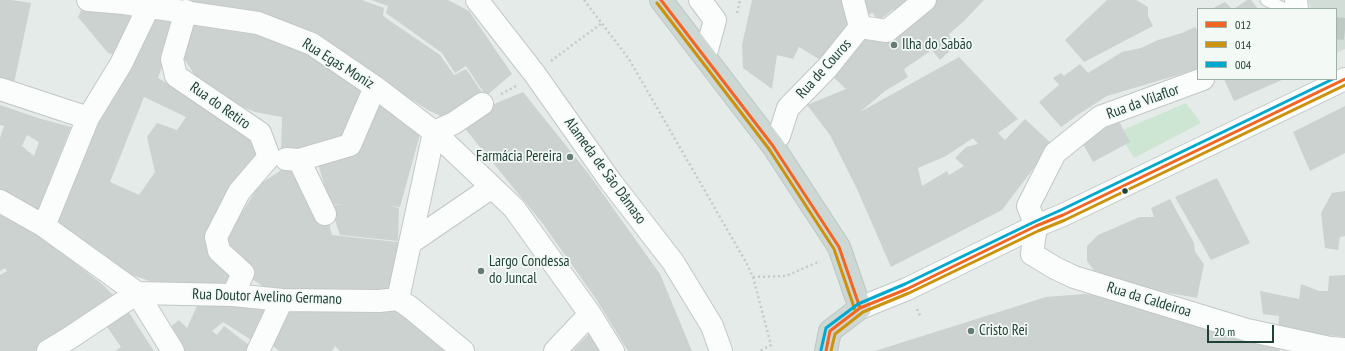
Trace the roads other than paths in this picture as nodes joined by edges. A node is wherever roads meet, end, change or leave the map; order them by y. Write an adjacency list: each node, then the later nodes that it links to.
1 (88, 0): 8 (street, Rua Egas Moniz)
2 (477, 0): 42 (street, Alameda de São Dâmaso)
3 (661, 0): 12 (main road)
4 (700, 0): 12 (street)
5 (853, 0): 11 (street, Rua de Couros)
6 (925, 0): 11 (street)
7 (1266, 0): 9 (lane)
8 (149, 6): 10 (street, Rua Egas Moniz); 18 (street)
9 (1283, 8)
10 (186, 11): 15 (street, Rua Egas Moniz); 21 (street, Rua do Retiro)
11 (860, 27): 20 (street, Rua de Couros)
12 (705, 57): 33 (main road)
13 (1345, 79): 27 (street)
14 (1200, 80): 27 (street, Rua da Vilaflor)
15 (375, 87): 19 (street, Rua Egas Moniz); 22 (street)
16 (0, 89): 18 (street)
17 (482, 104): 19 (street)
18 (88, 118): 26 (street)
19 (434, 132): 23 (street); 28 (street)
20 (778, 136)
21 (268, 157): 22 (street); 30 (street)
22 (299, 160): 25 (street)
23 (492, 187): 28 (street); 34 (street)
24 (0, 201): 26 (street)
25 (325, 214)
26 (44, 226): 29 (street)
27 (1036, 226): 33 (street); 36 (street, Rua da Caldeiroa)
28 (410, 243): 32 (street)
29 (137, 293): 30 (street, Rua Doutor Avelino Germano); 37 (street); 38 (street)
30 (233, 295): 31 (street, Rua Doutor Avelino Germano)
31 (282, 300): 32 (street, Rua Doutor Avelino Germano); 35 (street)
32 (398, 300): 39 (street)
33 (860, 308): 43 (main road)
34 (590, 314): 40 (street); 41 (street)
35 (264, 348)
36 (1345, 349)
37 (48, 351)
38 (173, 351)
39 (463, 351)
40 (556, 351)
41 (613, 351)
42 (721, 351)
43 (826, 351)

